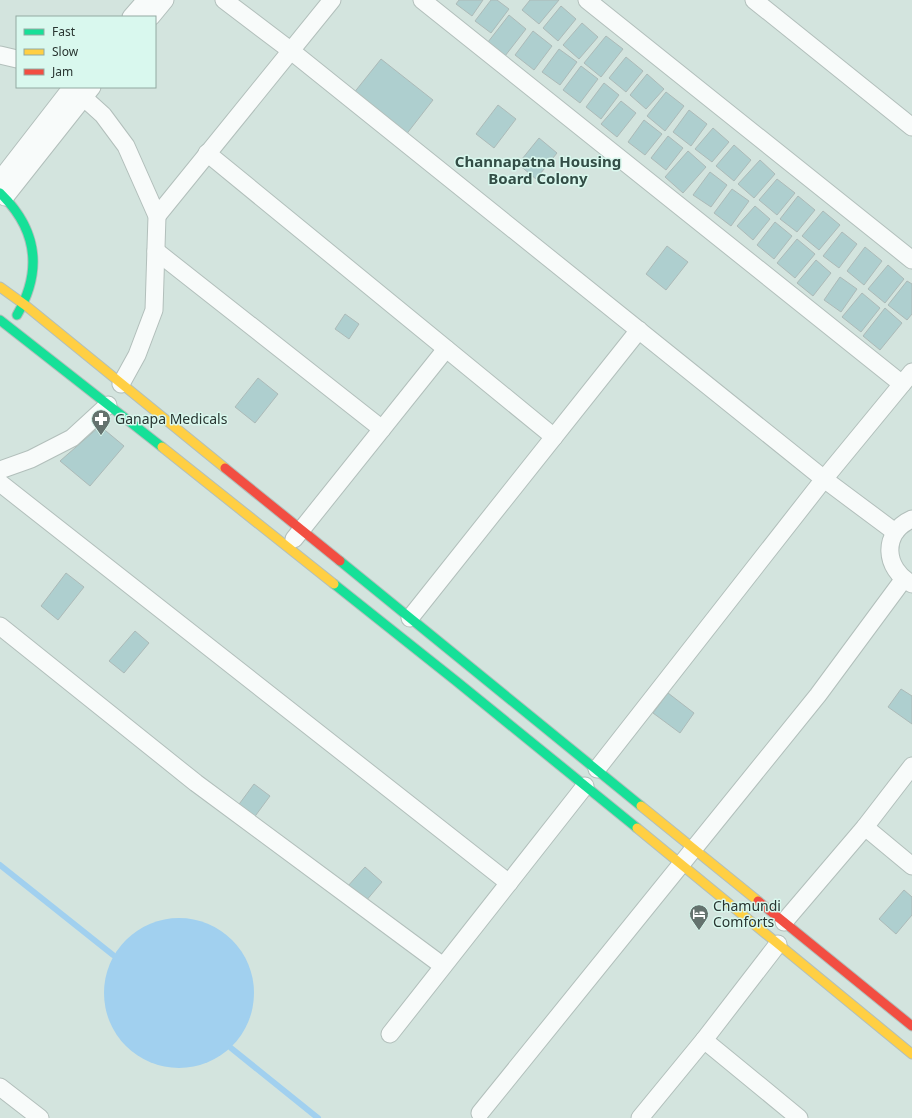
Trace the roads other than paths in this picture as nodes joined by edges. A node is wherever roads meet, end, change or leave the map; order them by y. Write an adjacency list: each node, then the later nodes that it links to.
1 (146, 0): 8 (street)
2 (165, 0): 9 (street)
3 (224, 0): 10 (street)
4 (332, 0): 10 (street)
5 (422, 0): 28 (street)
6 (587, 0): 20 (street)
7 (754, 0): 14 (street)
8 (132, 16)
9 (152, 16)
10 (290, 50): 15 (street); 25 (street)
11 (0, 55): 12 (street)
12 (16, 59)
13 (80, 90): 16 (street); 17 (street); 18 (street)
14 (912, 127)
15 (207, 153): 18 (street); 27 (street)
16 (0, 180)
17 (3, 195): 22 (street)
18 (157, 216): 19 (street)
19 (156, 251): 29 (street); 31 (street)
20 (912, 260)
21 (0, 286): 22 (street)
22 (24, 305): 24 (street); 29 (street)
23 (0, 320): 24 (street)
24 (8, 327): 26 (street); 30 (street)
25 (639, 330): 32 (street); 34 (street)
26 (0, 334)
27 (446, 349): 31 (street); 32 (street)
28 (907, 378): 34 (street)
29 (120, 384): 37 (street)
30 (108, 405): 33 (street); 39 (street)
31 (382, 429): 37 (street)
32 (554, 437): 41 (street)
33 (0, 470)
34 (824, 479): 38 (street); 44 (street)
35 (0, 483): 50 (street)
36 (912, 519): 38 (street)
37 (301, 530): 39 (street); 41 (street)
38 (895, 532): 40 (street)
39 (288, 547): 45 (street)
40 (908, 582): 47 (street)
41 (410, 618): 44 (street)
42 (0, 626): 53 (street)
43 (912, 766): 46 (street)
44 (596, 769): 47 (street)
45 (585, 786): 48 (street); 50 (street)
46 (865, 827): 49 (street); 51 (street)
47 (694, 849): 48 (street); 51 (street)
48 (682, 865): 52 (street); 59 (street)
49 (912, 866)
50 (509, 883): 53 (street)
51 (784, 922): 54 (street)
52 (778, 944): 56 (street); 57 (street)
53 (443, 966): 55 (street)
54 (912, 1026)
55 (390, 1034)
56 (704, 1040): 61 (street); 62 (street)
57 (912, 1054)
58 (0, 1087): 60 (street)
59 (480, 1113)
60 (40, 1118)
61 (640, 1118)
62 (799, 1118)

